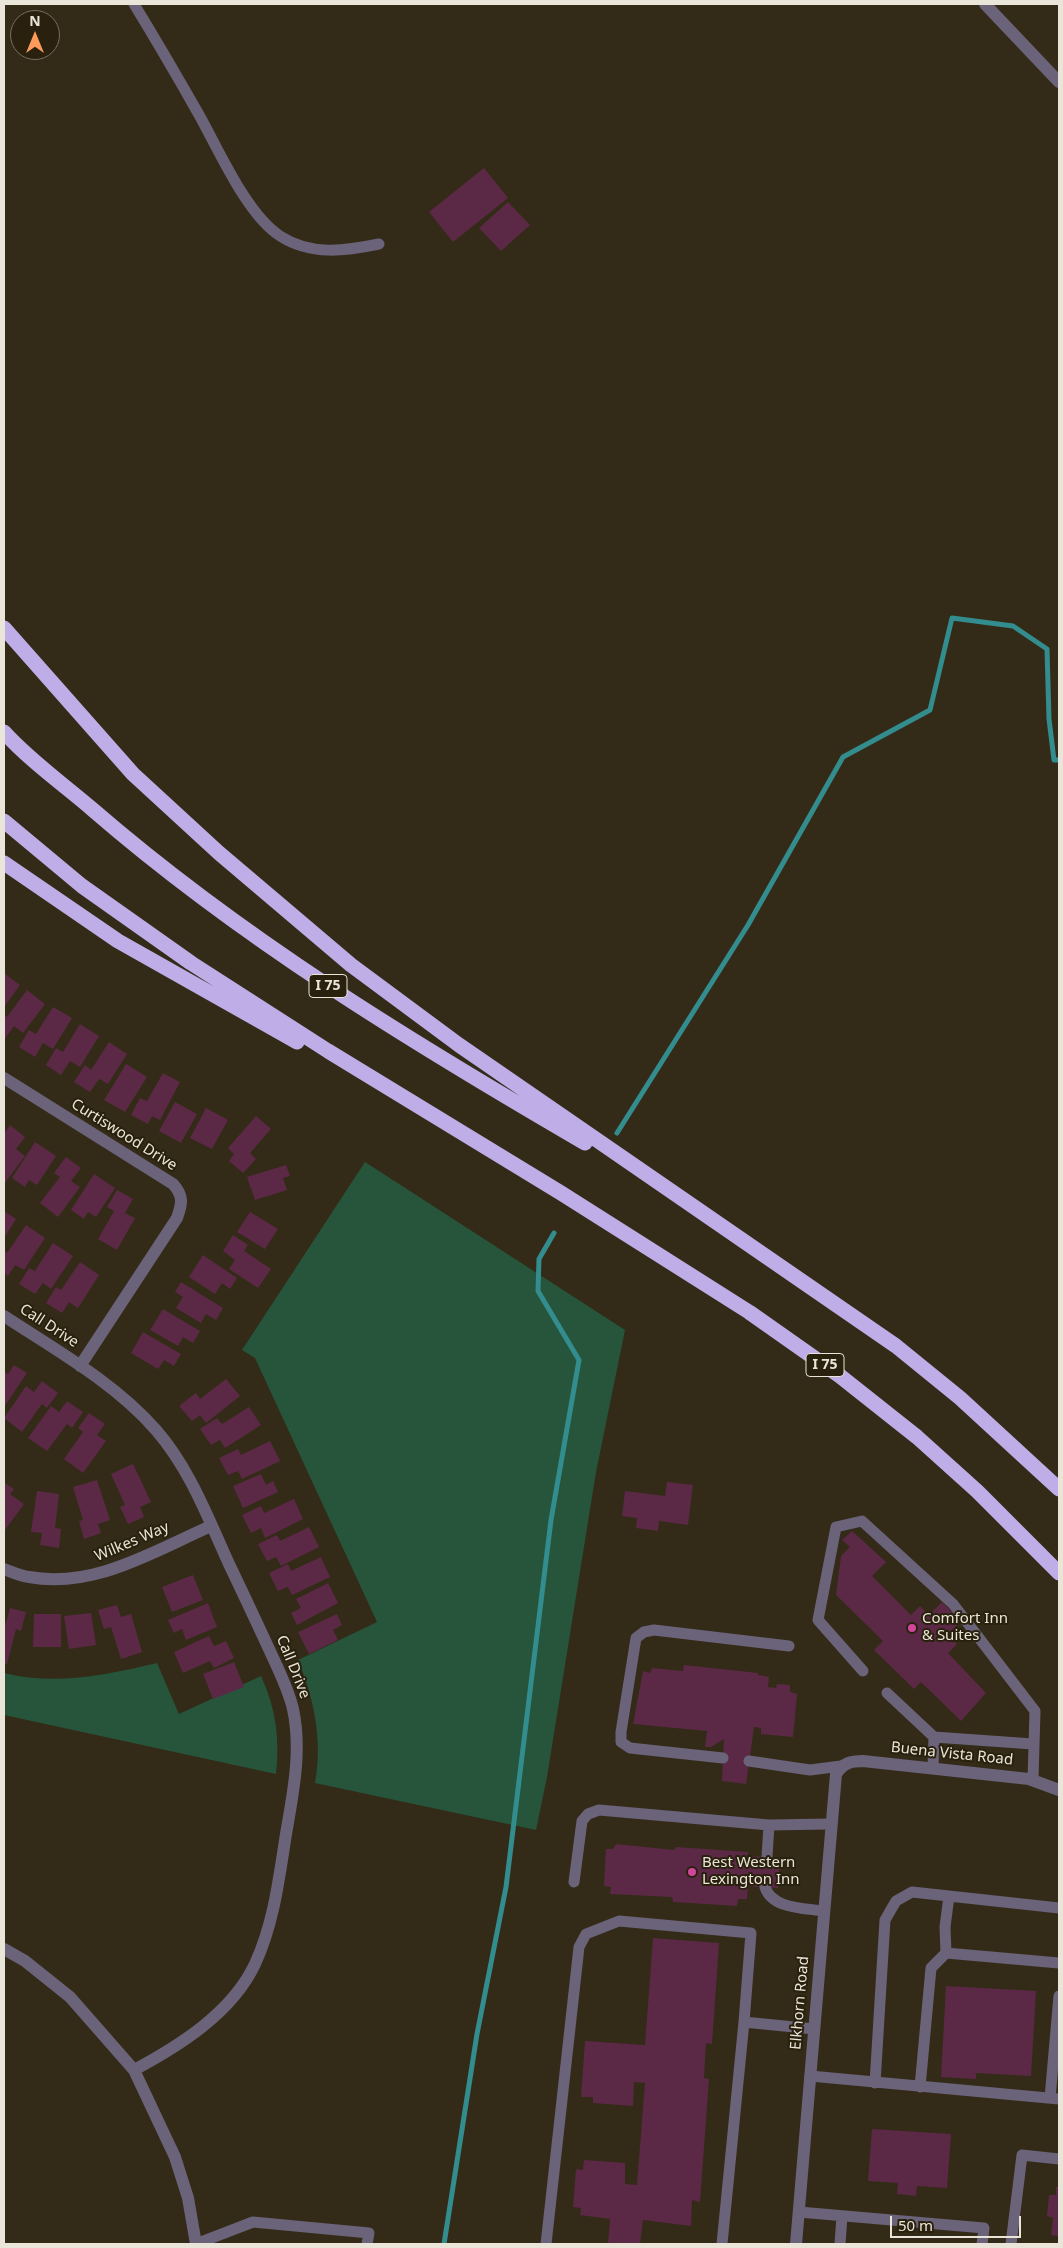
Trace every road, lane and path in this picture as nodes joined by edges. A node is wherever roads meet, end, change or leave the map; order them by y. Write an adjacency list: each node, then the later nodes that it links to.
1 (134, 4): 4 (lane)
2 (985, 4): 3 (street)
3 (1059, 82)
4 (379, 244)
5 (4, 628): 11 (highway)
6 (4, 732): 11 (highway, I 75)
7 (4, 821): 10 (highway, I 75)
8 (4, 863): 10 (highway)
9 (4, 1078): 13 (street, Curtiswood Drive)
10 (561, 1193): 17 (highway, I 75)
11 (681, 1199): 14 (highway, I 75)
12 (4, 1316): 13 (street, Call Drive)
13 (80, 1366): 15 (street, Call Drive)
14 (1059, 1490)
15 (211, 1526): 16 (street, Wilkes Way); 43 (street, Call Drive)
16 (4, 1569)
17 (1059, 1573)
18 (789, 1646): 23 (lane)
19 (862, 1671): 22 (lane)
20 (886, 1693): 21 (lane)
21 (934, 1737): 22 (lane); 26 (lane)
22 (1034, 1744): 27 (lane)
23 (723, 1758)
24 (750, 1761): 25 (lane)
25 (841, 1766): 26 (street, Buena Vista Road); 29 (street, Elkhorn Road)
26 (933, 1768): 27 (street, Buena Vista Road)
27 (1033, 1780): 28 (street, Buena Vista Road)
28 (1059, 1790)
29 (830, 1824): 30 (lane); 36 (street, Elkhorn Road)
30 (769, 1825): 31 (lane); 32 (lane)
31 (766, 1857)
32 (574, 1882)
33 (765, 1887): 36 (lane)
34 (949, 1896): 35 (lane); 38 (lane); 45 (lane)
35 (1059, 1908)
36 (823, 1911): 42 (street, Elkhorn Road)
37 (4, 1949): 43 (street)
38 (946, 1953): 39 (lane); 46 (lane)
39 (1059, 1963)
40 (1059, 1996): 47 (lane)
41 (744, 2022): 42 (lane); 53 (lane); 54 (lane)
42 (814, 2029): 44 (street, Elkhorn Road)
43 (134, 2070): 51 (street)
44 (810, 2076): 45 (lane); 49 (street, Elkhorn Road)
45 (875, 2082): 46 (lane)
46 (920, 2087): 47 (lane)
47 (1054, 2099)
48 (1059, 2159): 58 (lane)
49 (799, 2212): 50 (lane); 55 (street, Elkhorn Road)
50 (842, 2216): 56 (lane); 57 (lane)
51 (196, 2244): 52 (lane)
52 (367, 2244)
53 (546, 2244)
54 (722, 2244)
55 (796, 2244)
56 (840, 2244)
57 (982, 2244)
58 (1011, 2244)

